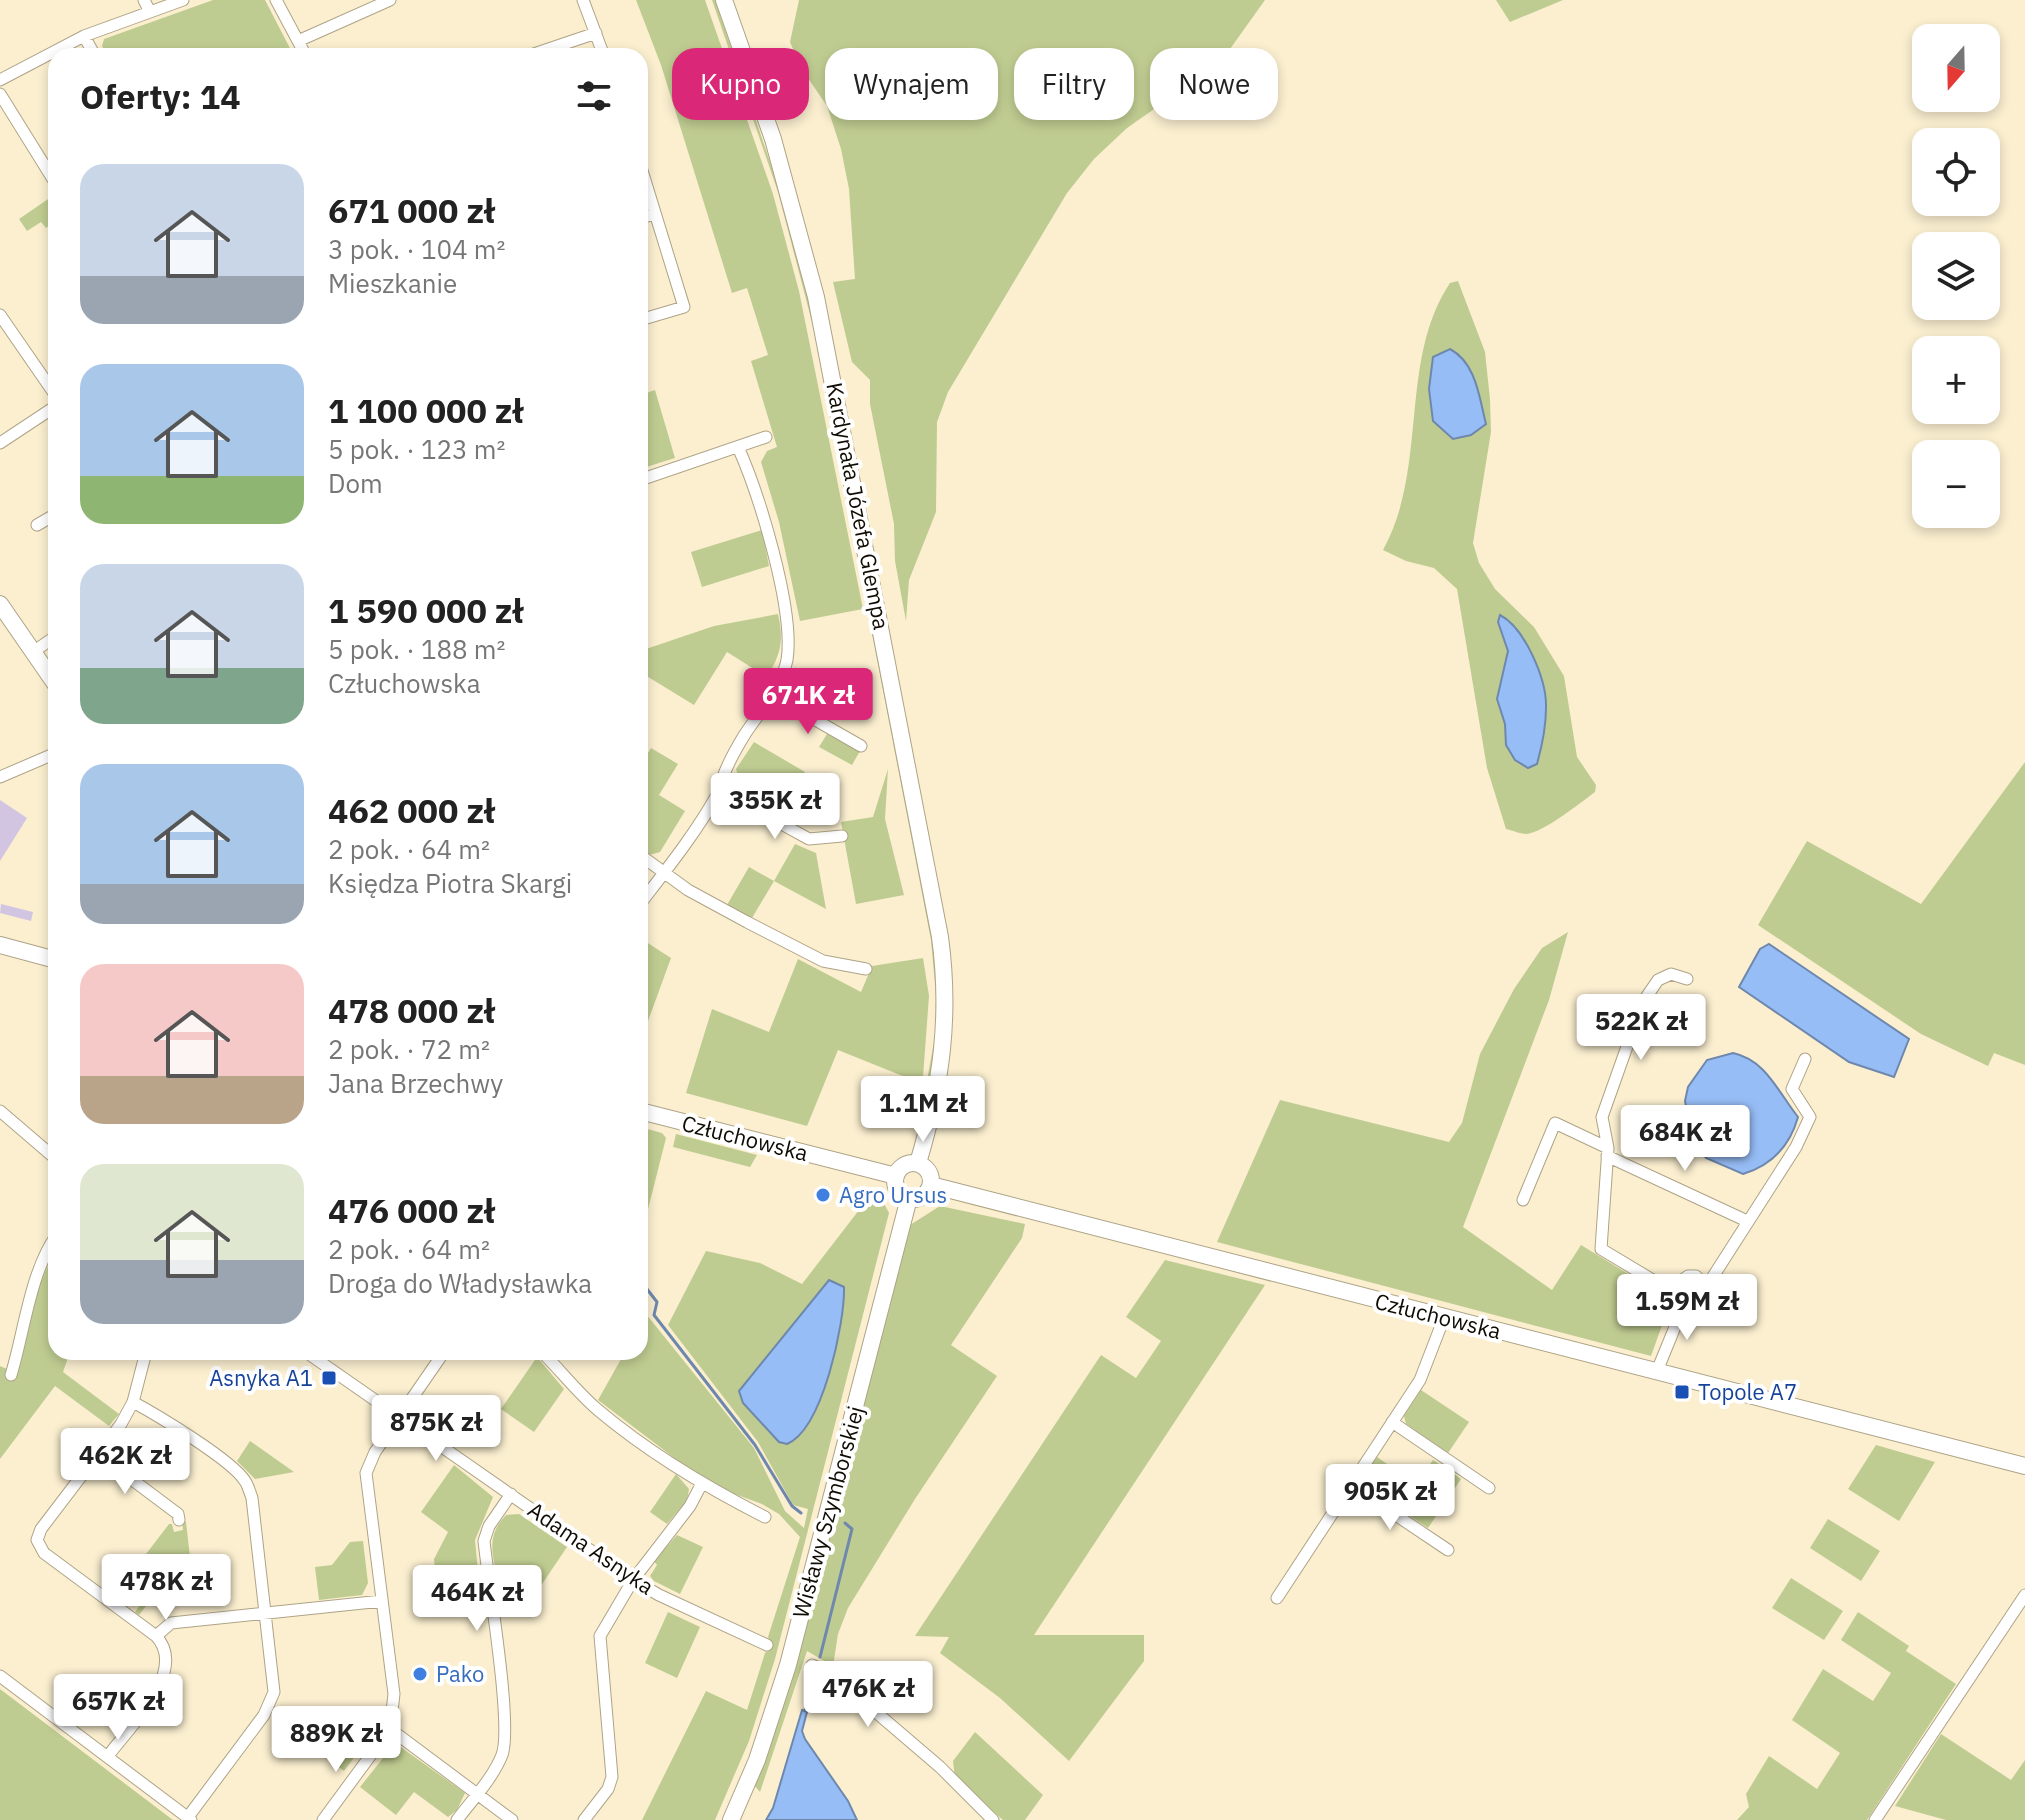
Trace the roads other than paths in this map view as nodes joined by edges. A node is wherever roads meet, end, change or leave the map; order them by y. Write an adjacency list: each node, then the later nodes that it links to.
1 (144, 0): 7 (street)
2 (183, 0): 7 (street)
3 (276, 0): 10 (street)
4 (583, 0): 8 (street)
5 (724, 0): 55 (main road, Kardynała Józefa Glempa)
6 (385, 1): 10 (street)
7 (150, 12): 9 (street)
8 (596, 33): 14 (street); 15 (street)
9 (84, 36): 11 (street); 12 (street)
10 (298, 41): 13 (street)
11 (61, 48)
12 (91, 48)
13 (302, 48)
14 (552, 48)
15 (601, 48)
16 (48, 55): 17 (street)
17 (0, 80)
18 (0, 94): 19 (street)
19 (48, 171)
20 (648, 191): 21 (street)
21 (655, 214): 22 (street); 24 (street)
22 (648, 216)
23 (0, 315): 25 (street)
24 (648, 318)
25 (48, 384)
26 (48, 411): 28 (street)
27 (766, 437): 29 (street)
28 (0, 443)
29 (738, 447): 30 (street); 37 (street)
30 (648, 477)
31 (48, 519): 32 (street)
32 (37, 525)
33 (0, 604): 35 (main road)
34 (48, 642): 35 (street)
35 (33, 652): 36 (main road)
36 (48, 674)
37 (772, 695): 38 (street); 41 (street)
38 (861, 746)
39 (48, 756): 40 (street)
40 (0, 777)
41 (720, 790): 42 (street); 44 (street)
42 (842, 836)
43 (648, 862): 44 (street)
44 (663, 874): 45 (street); 48 (street)
45 (648, 894)
46 (0, 945): 47 (main road)
47 (48, 958)
48 (866, 969)
49 (1687, 979): 54 (street)
50 (1805, 1059): 60 (street)
51 (0, 1111): 53 (street)
52 (648, 1113): 56 (main road, Człuchowska)
53 (48, 1152)
54 (1608, 1152): 59 (street); 60 (street); 63 (street)
55 (918, 1163): 56 (main road); 57 (main road)
56 (896, 1176): 58 (main road)
57 (931, 1185): 58 (main road); 64 (main road, Człuchowska)
58 (909, 1198): 100 (main road, Wisławy Szymborskiej)
59 (1523, 1200)
60 (1747, 1221): 62 (street)
61 (48, 1249): 70 (street)
62 (1705, 1285): 63 (street); 63 (street)
63 (1683, 1297): 69 (street)
64 (1444, 1318): 69 (main road, Człuchowska); 73 (street)
65 (144, 1360): 71 (street)
66 (318, 1360): 72 (street, Adama Asnyka)
67 (438, 1360): 72 (street)
68 (550, 1360): 76 (street)
69 (1657, 1371): 75 (main road, Człuchowska)
70 (11, 1375)
71 (133, 1402): 74 (street); 87 (street)
72 (399, 1416): 79 (street, Adama Asnyka); 86 (street)
73 (1392, 1422): 77 (street); 78 (street)
74 (98, 1454): 81 (street); 88 (street)
75 (2025, 1466)
76 (701, 1485): 80 (street); 83 (street)
77 (1351, 1485): 82 (street); 85 (street)
78 (1489, 1488)
79 (511, 1494): 83 (street, Adama Asnyka); 94 (street)
80 (765, 1517)
81 (179, 1520)
82 (1448, 1550)
83 (633, 1580): 89 (street, Adama Asnyka); 99 (street)
84 (2025, 1595): 102 (street)
85 (1277, 1598)
86 (382, 1601): 87 (street); 92 (street)
87 (265, 1613): 88 (street); 95 (street)
88 (156, 1636): 93 (street)
89 (767, 1645)
90 (812, 1665): 101 (street)
91 (0, 1676): 93 (street)
92 (390, 1729): 94 (street); 96 (street)
93 (108, 1756): 95 (street)
94 (477, 1793): 97 (street); 98 (street)
95 (190, 1818)
96 (323, 1820)
97 (457, 1820)
98 (512, 1820)
99 (584, 1820)
100 (731, 1820)
101 (993, 1820)
102 (1875, 1820)

